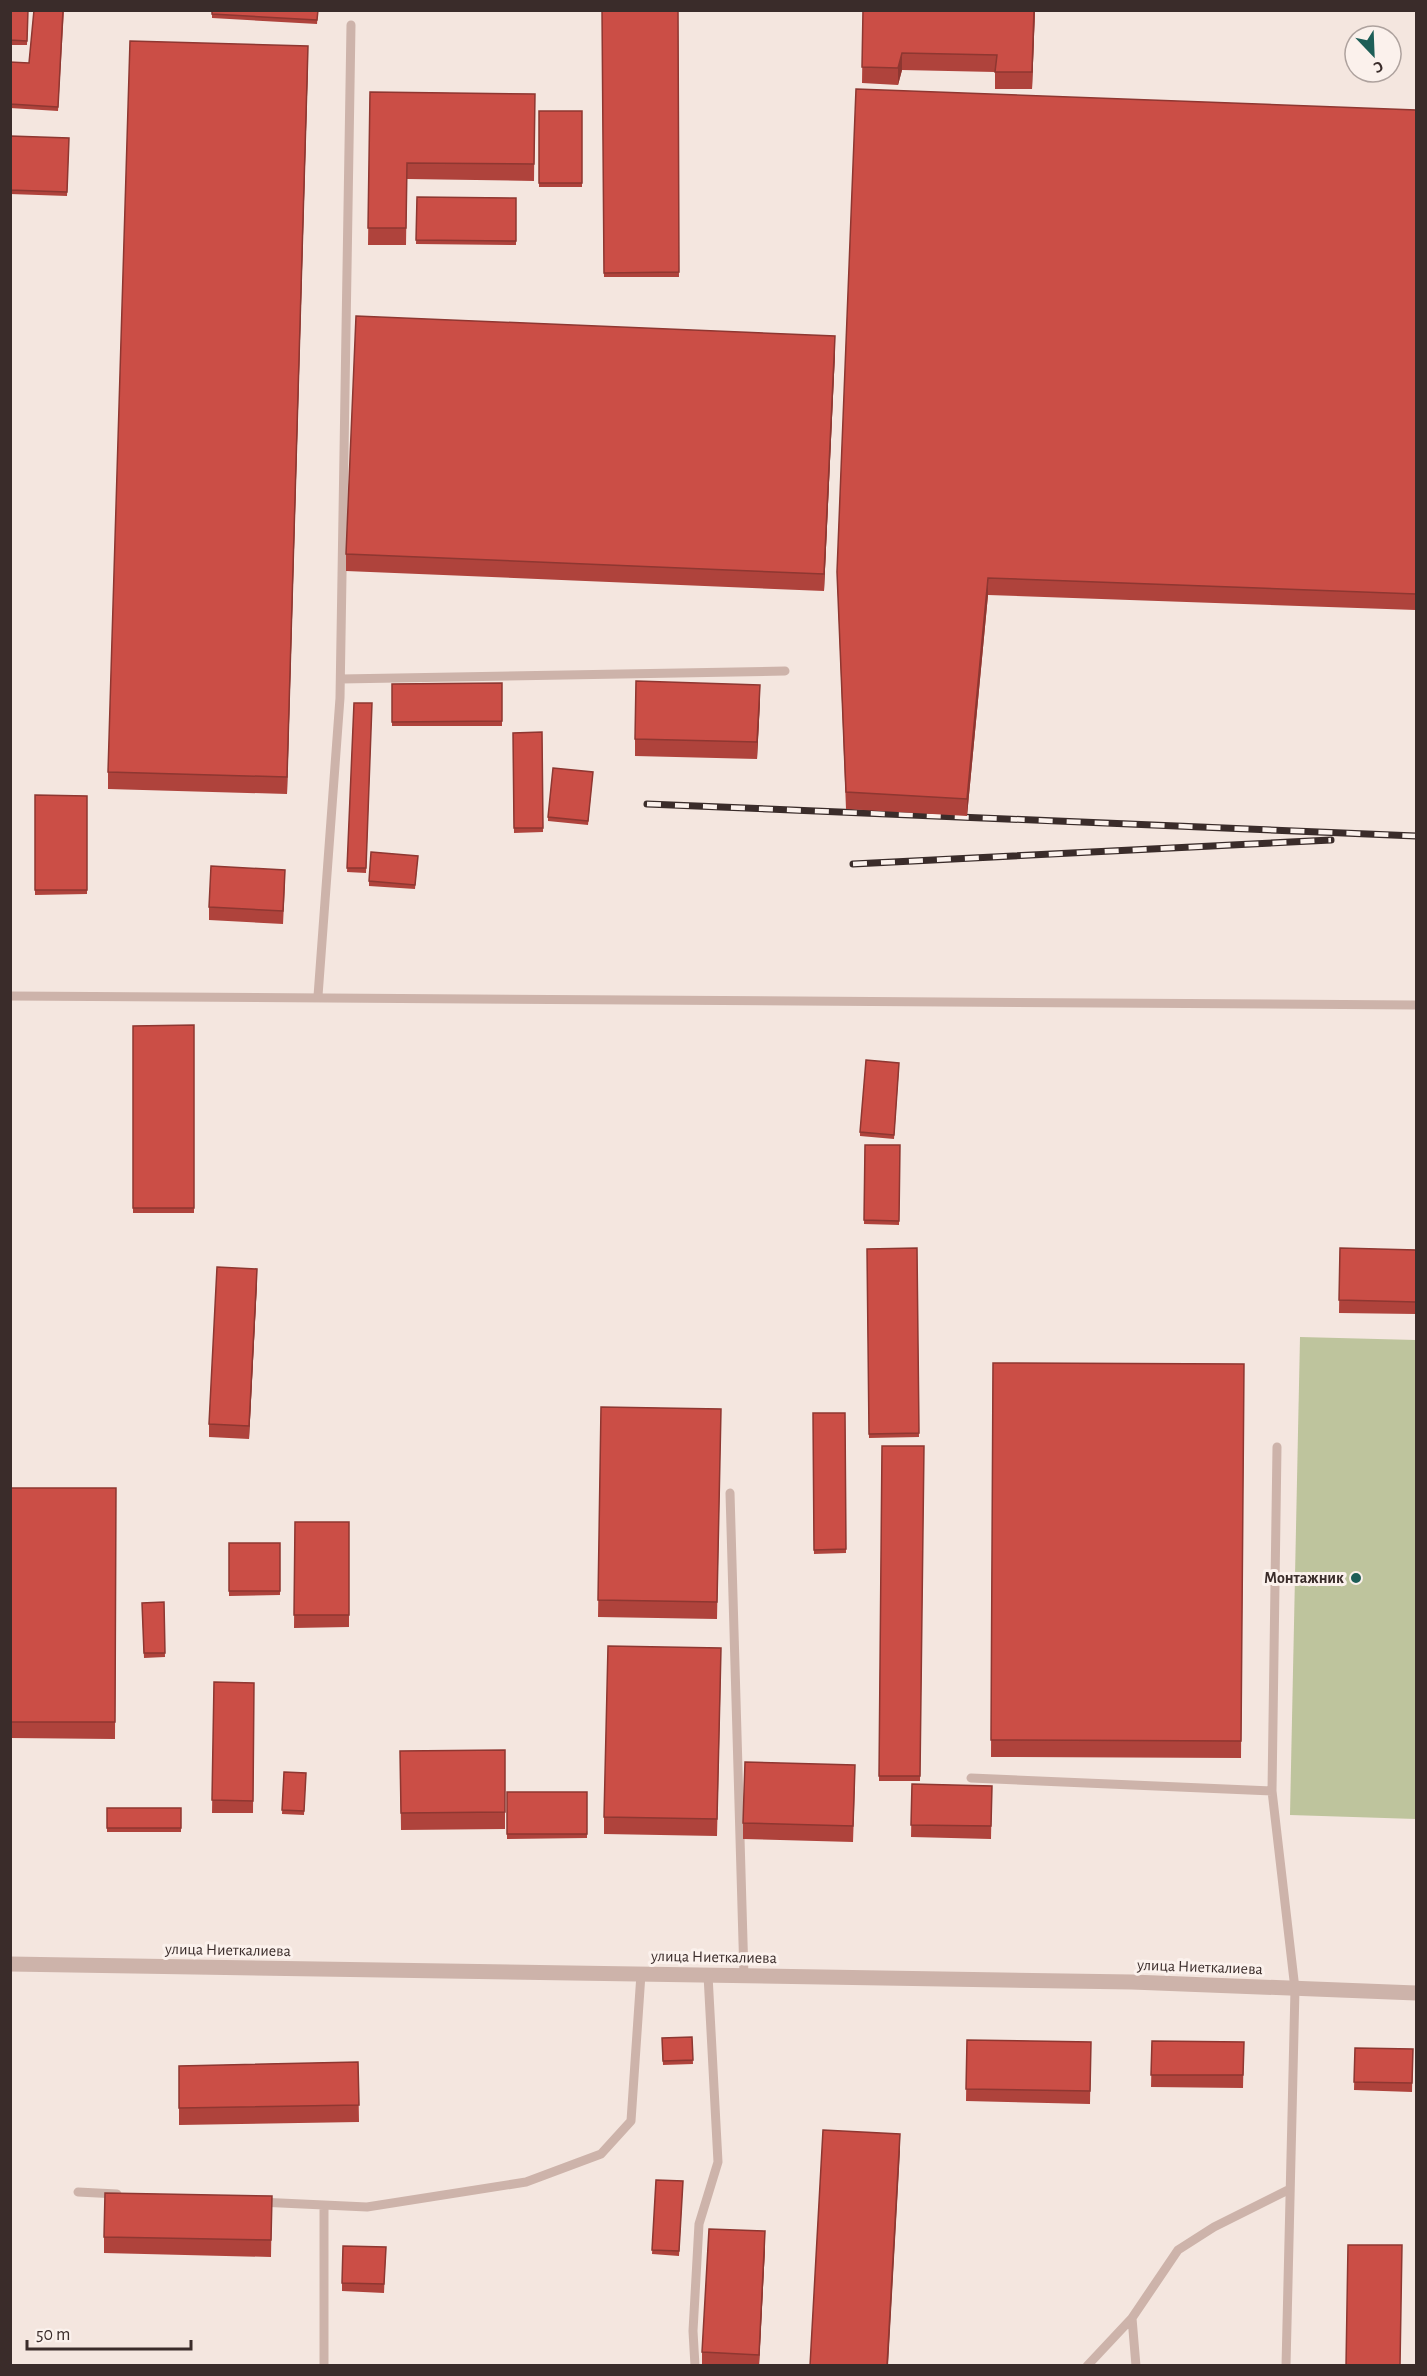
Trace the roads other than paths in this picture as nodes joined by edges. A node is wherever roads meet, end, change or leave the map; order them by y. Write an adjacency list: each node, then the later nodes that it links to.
1 (351, 26): 3 (lane)
2 (785, 671): 3 (lane)
3 (341, 679): 5 (lane)
4 (10, 996): 5 (lane)
5 (318, 996): 6 (lane)
6 (1416, 1005)
7 (1277, 1447): 10 (lane)
8 (730, 1493): 14 (lane)
9 (971, 1778): 10 (lane)
10 (1272, 1791): 15 (lane)
11 (10, 1964): 12 (street, улица Ниеткалиева)
12 (641, 1974): 13 (street, улица Ниеткалиева); 21 (lane)
13 (708, 1975): 14 (street, улица Ниеткалиева); 24 (lane)
14 (744, 1976): 15 (street, улица Ниеткалиева)
15 (1295, 1989): 16 (street, улица Ниеткалиева); 17 (lane)
16 (1416, 1994)
17 (1290, 2189): 22 (lane); 27 (lane)
18 (78, 2192): 19 (lane)
19 (125, 2195)
20 (254, 2201): 21 (lane)
21 (324, 2205): 23 (lane)
22 (1132, 2318): 25 (lane); 26 (lane)
23 (324, 2366)
24 (695, 2366)
25 (1087, 2366)
26 (1136, 2366)
27 (1286, 2366)

